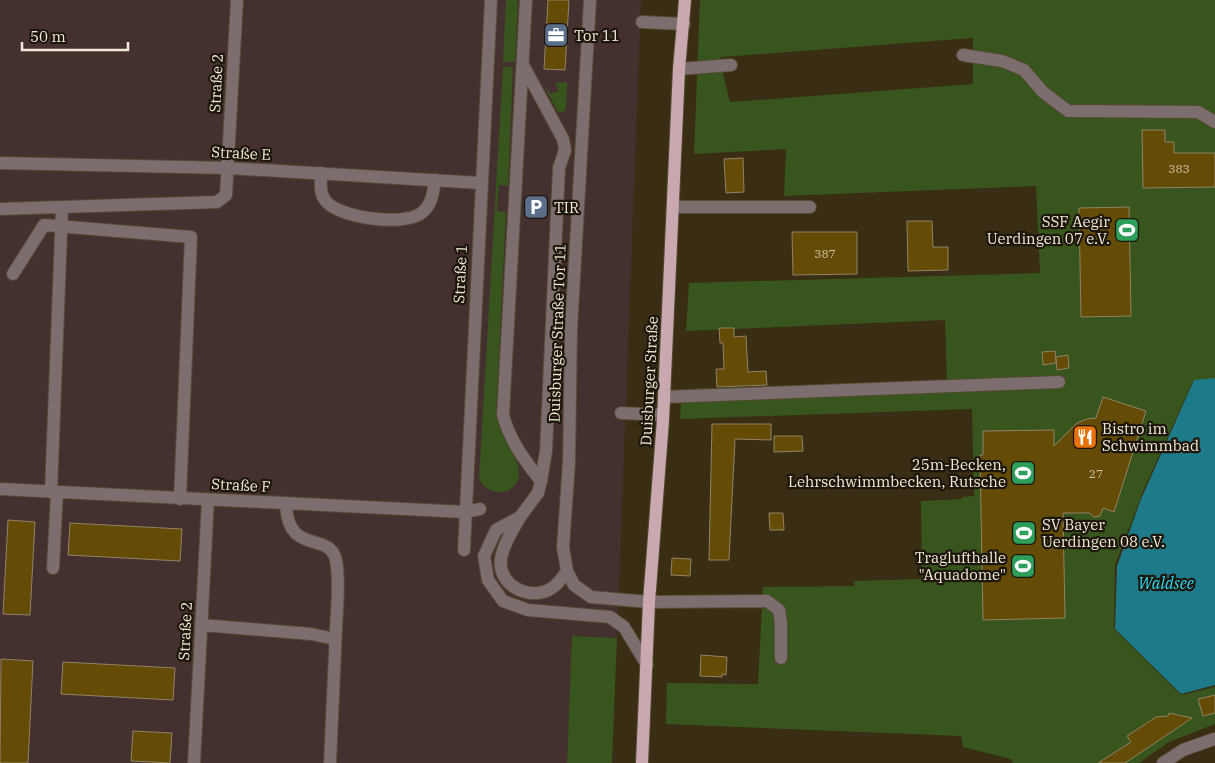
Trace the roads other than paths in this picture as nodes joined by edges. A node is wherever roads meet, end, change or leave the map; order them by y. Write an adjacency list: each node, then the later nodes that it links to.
1 (237, 0): 14 (street, Straße 2)
2 (491, 0): 17 (street, Straße 1)
3 (526, 0): 9 (street)
4 (590, 0): 39 (street, Duisburger Straße Tor 11)
5 (685, 0): 7 (main road, Duisburger Straße)
6 (642, 22): 7 (street)
7 (684, 24): 11 (main road, Duisburger Straße)
8 (963, 55): 12 (street)
9 (523, 65): 28 (street); 28 (street)
10 (731, 65): 11 (street)
11 (679, 69): 18 (main road, Duisburger Straße)
12 (1215, 122)
13 (0, 163): 14 (street, Straße E)
14 (227, 168): 15 (street, Straße E); 20 (street, Straße 2)
15 (321, 173): 16 (street, Straße E); 16 (street)
16 (435, 180): 17 (street, Straße E)
17 (480, 183): 35 (street, Straße 1)
18 (674, 207): 19 (street); 25 (main road, Duisburger Straße)
19 (810, 207)
20 (62, 208): 21 (street); 22 (street)
21 (0, 209)
22 (63, 227): 23 (street); 30 (street); 31 (street)
23 (14, 274)
24 (1059, 382): 25 (street)
25 (664, 397): 27 (main road, Duisburger Straße)
26 (621, 413): 27 (street)
27 (664, 415): 40 (main road, Duisburger Straße)
28 (541, 481): 36 (street)
29 (0, 489): 30 (street, Straße F)
30 (54, 492): 31 (street, Straße F); 38 (street)
31 (180, 499): 32 (street, Straße F)
32 (208, 500): 33 (street, Straße F); 41 (street, Straße 2)
33 (286, 504): 35 (street, Straße F); 42 (street)
34 (480, 510): 35 (street, Straße F)
35 (465, 512): 37 (street, Straße 1)
36 (520, 517): 39 (street); 44 (street)
37 (464, 550)
38 (53, 568)
39 (567, 571): 40 (street, Duisburger Straße Tor 11)
40 (649, 602): 43 (street, Duisburger Straße Tor 11); 44 (main road, Duisburger Straße)
41 (201, 625): 42 (street); 46 (street, Straße 2)
42 (335, 639): 47 (street)
43 (781, 658)
44 (647, 665): 48 (main road, Duisburger Straße)
45 (1214, 739): 49 (street)
46 (194, 763)
47 (330, 763)
48 (642, 763)
49 (1163, 763)

